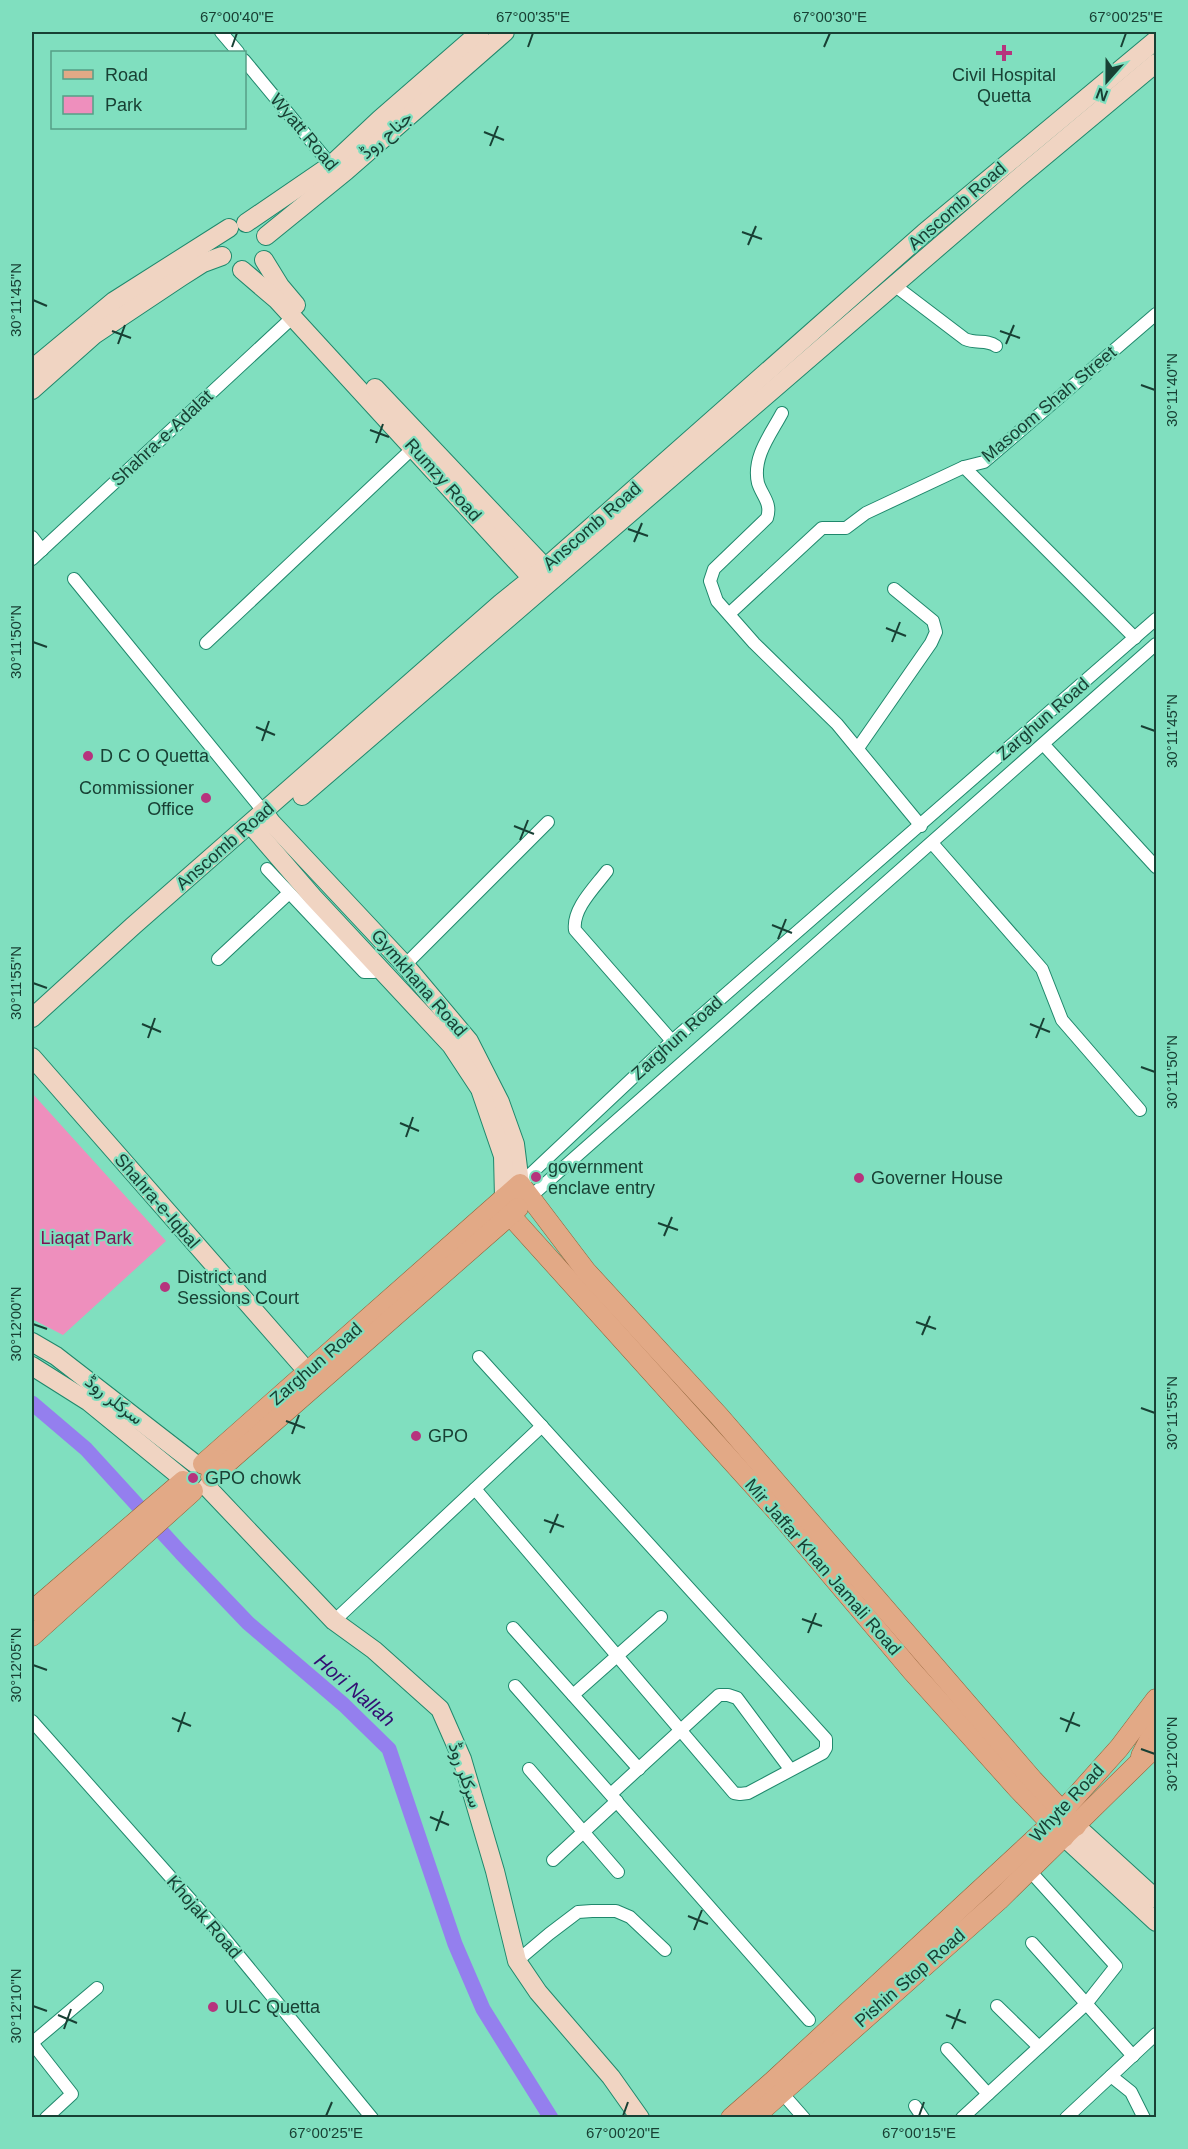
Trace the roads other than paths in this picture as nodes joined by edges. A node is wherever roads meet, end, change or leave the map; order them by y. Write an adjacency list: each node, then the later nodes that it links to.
1 (220, 32): 5 (street)
2 (480, 32): 8 (street, جناح روڈ)
3 (505, 32): 8 (street, جناح روڈ)
4 (1156, 40): 26 (street, Anscomb Road)
5 (237, 51)
6 (246, 62): 8 (street, Wyatt Road)
7 (1156, 63): 14 (street, Anscomb Road)
8 (335, 170): 9 (street, جناح روڈ); 10 (street, جناح روڈ)
9 (238, 225): 10 (street); 11 (street); 18 (street, جناح روڈ)
10 (266, 236): 12 (street)
11 (222, 256): 13 (street); 19 (street)
12 (264, 260): 13 (street); 26 (street, Rumzy Road)
13 (242, 270): 16 (street, Rumzy Road)
14 (894, 285): 17 (street); 26 (street, Anscomb Road)
15 (1156, 314): 22 (street, Masoom Shah Street)
16 (293, 317): 21 (street, Rumzy Road); 24 (street, Shahra-e-Adalat)
17 (996, 346)
18 (32, 369)
19 (32, 390)
20 (782, 413): 29 (street)
21 (413, 448): 26 (street, Rumzy Road); 32 (street)
22 (964, 468): 29 (street, Masoom Shah Street); 31 (street)
23 (32, 537): 24 (street)
24 (42, 549): 25 (street, Shahra-e-Adalat)
25 (32, 560)
26 (544, 578): 37 (street, Anscomb Road)
27 (74, 579): 37 (street)
28 (894, 589): 35 (street)
29 (729, 614): 35 (street)
30 (1156, 619): 31 (street, Zarghun Road)
31 (1135, 638): 38 (street, Zarghun Road)
32 (206, 643)
33 (1156, 644): 34 (street, Zarghun Road)
34 (1044, 745): 39 (street, Zarghun Road); 40 (street)
35 (858, 748): 38 (street)
36 (548, 822): 45 (street)
37 (261, 823): 45 (street, Gymkhana Road); 46 (street); 47 (street, Anscomb Road); 48 (street, Anscomb Road)
38 (921, 825): 49 (street, Zarghun Road)
39 (932, 843): 51 (street); 52 (street, Zarghun Road)
40 (1156, 867)
41 (267, 869): 43 (street)
42 (607, 871): 49 (street)
43 (289, 893): 44 (street); 46 (street)
44 (218, 959)
45 (405, 965): 52 (street, Gymkhana Road)
46 (378, 967): 53 (street)
47 (32, 1018)
48 (32, 1030)
49 (672, 1041): 52 (street, Zarghun Road)
50 (32, 1057): 57 (street, Shahra-e-Iqbal)
51 (1140, 1110)
52 (524, 1191): 53 (main road, Zarghun Road); 81 (main road, Mir Jaffar Khan Jamali Road)
53 (507, 1207): 57 (main road, Zarghun Road); 59 (main road, Zarghun Road); 81 (main road, Mir Jaffar Khan Jamali Road)
54 (32, 1342): 59 (street, سرکلر روڈ)
55 (479, 1357): 58 (street)
56 (32, 1366): 59 (street, سرکلر روڈ)
57 (307, 1371): 59 (main road, Zarghun Road)
58 (542, 1426): 60 (street); 79 (street)
59 (196, 1477): 61 (main road, Zarghun Road); 63 (street, سرکلر روڈ); 65 (main road, Zarghun Road)
60 (475, 1489): 63 (street); 66 (street)
61 (32, 1611)
62 (661, 1617): 66 (street)
63 (334, 1621): 91 (street, سرکلر روڈ)
64 (513, 1628): 68 (street)
65 (32, 1636)
66 (618, 1656): 68 (street); 73 (street)
67 (515, 1686): 80 (street)
68 (573, 1695): 78 (street)
69 (1156, 1699): 75 (main road, Whyte Road)
70 (32, 1721): 106 (street, Khojak Road)
71 (1156, 1722): 75 (main road, Whyte Road)
72 (1156, 1727): 76 (main road, Whyte Road)
73 (682, 1730): 78 (street); 79 (street); 79 (street)
74 (1156, 1746): 76 (main road, Whyte Road)
75 (1119, 1748): 81 (main road, Whyte Road)
76 (1137, 1764): 81 (main road, Whyte Road)
77 (529, 1769): 82 (street)
78 (639, 1769): 80 (street)
79 (790, 1769)
80 (614, 1798): 82 (street); 95 (street)
81 (1063, 1824): 83 (main road, Whyte Road); 85 (main road, Pishin Stop Road); 87 (street, Mir Jaffar Khan Jamali Road); 88 (street, Mir Jaffar Khan Jamali Road)
82 (583, 1832): 84 (street); 86 (street)
83 (1014, 1857): 108 (main road, Pishin Stop Road)
84 (553, 1860)
85 (1030, 1871): 93 (street); 102 (main road, Pishin Stop Road)
86 (618, 1872)
87 (1156, 1899)
88 (1156, 1922)
89 (1032, 1943): 93 (street)
90 (665, 1950): 91 (street)
91 (518, 1961): 107 (street, سرکلر روڈ)
92 (97, 1988): 97 (street)
93 (1086, 2004): 98 (street); 100 (street)
94 (998, 2006): 98 (street)
95 (809, 2020)
96 (1156, 2034): 100 (street)
97 (32, 2043): 105 (street)
98 (1039, 2047): 103 (street)
99 (947, 2049): 103 (street)
100 (1133, 2056): 101 (street)
101 (1111, 2076): 113 (street); 114 (street)
102 (782, 2093): 109 (main road, Pishin Stop Road); 110 (street)
103 (988, 2094): 112 (street)
104 (915, 2106): 111 (street)
105 (46, 2118)
106 (372, 2118)
107 (640, 2118)
108 (731, 2118)
109 (753, 2118)
110 (804, 2118)
111 (923, 2118)
112 (962, 2118)
113 (1066, 2118)
114 (1144, 2118)

